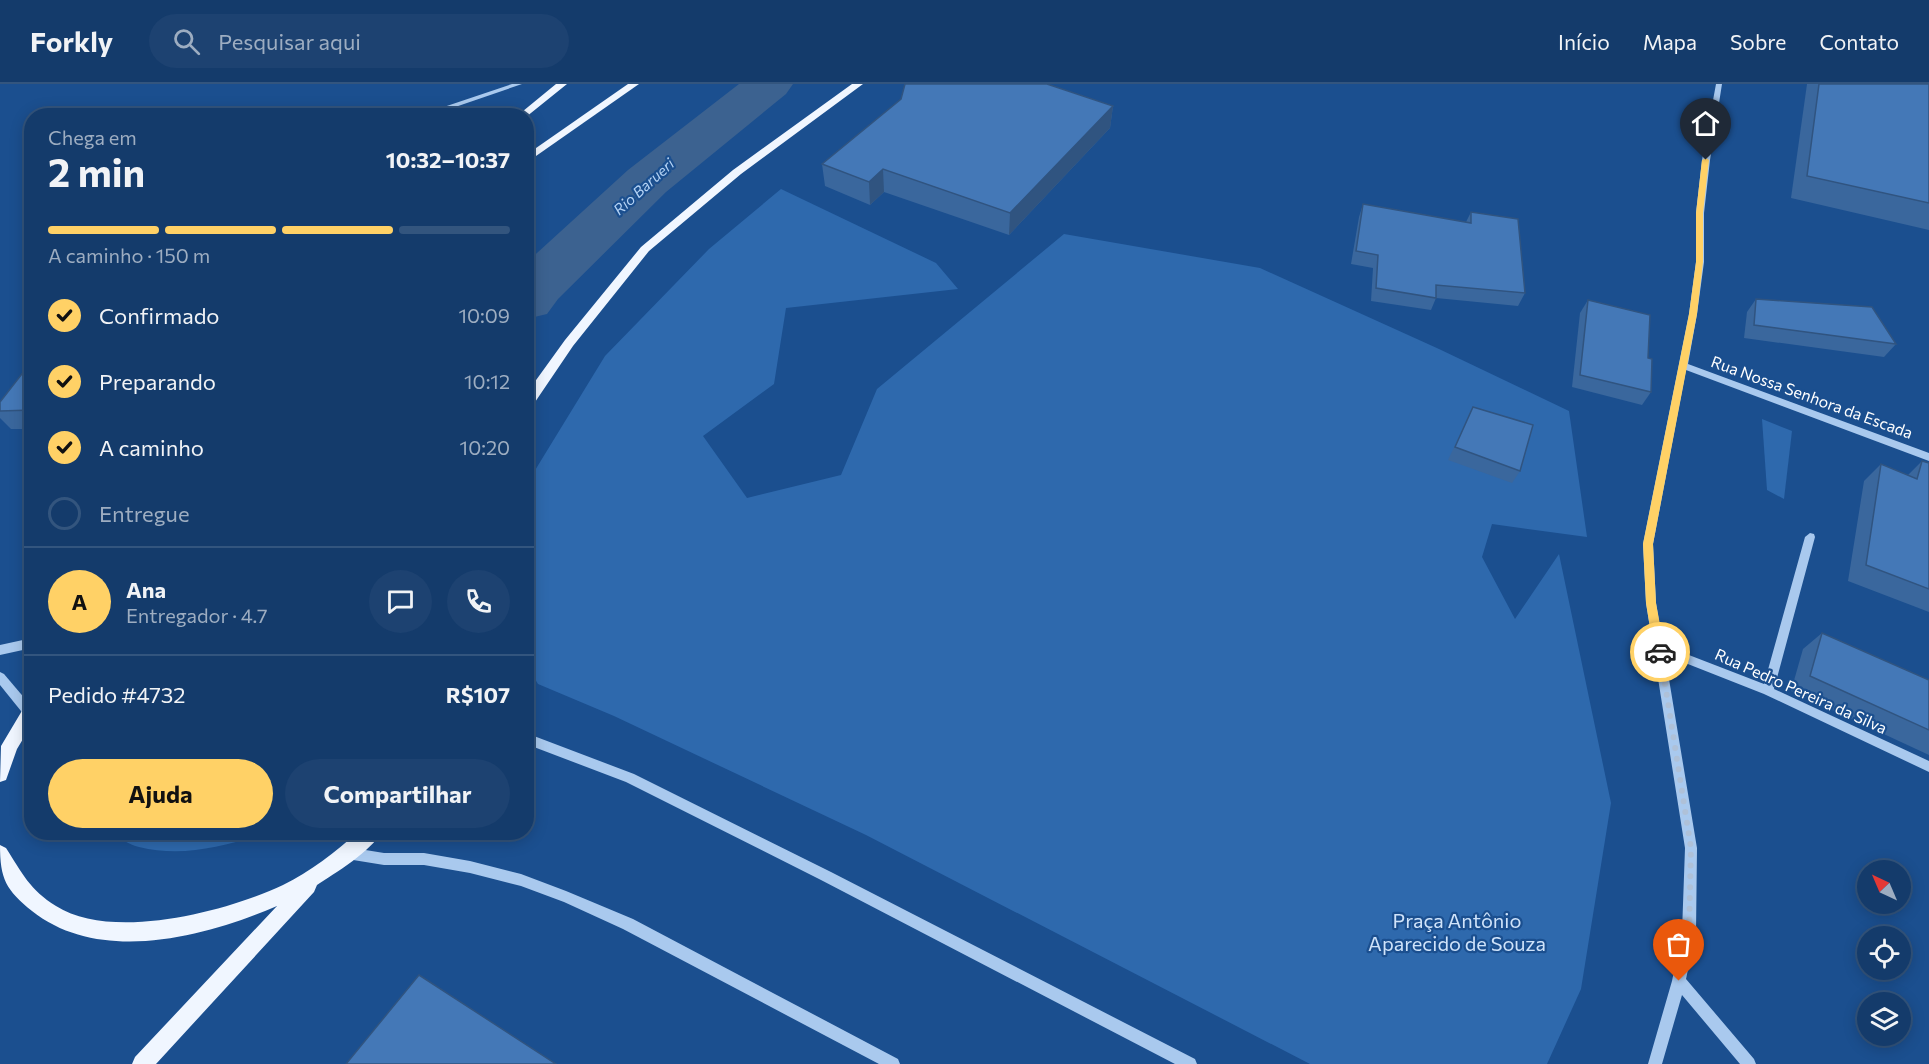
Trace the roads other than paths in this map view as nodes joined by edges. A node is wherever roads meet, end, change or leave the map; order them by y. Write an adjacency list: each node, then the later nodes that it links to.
1 (519, 84): 6 (street)
2 (562, 84): 7 (main road)
3 (634, 84): 8 (main road)
4 (858, 84): 10 (main road)
5 (1719, 84): 9 (street)
6 (445, 108)
7 (532, 108)
8 (534, 154)
9 (1684, 366): 11 (street, Rua Nossa Senhora da Escada); 14 (street)
10 (534, 393)
11 (1929, 457)
12 (1810, 537): 17 (street)
13 (24, 645): 15 (street)
14 (1659, 648): 17 (street, Rua Pedro Pereira da Silva); 27 (street)
15 (0, 650)
16 (0, 677): 18 (street)
17 (1768, 691): 21 (street, Rua Pedro Pereira da Silva)
18 (24, 703)
19 (24, 720): 22 (main road)
20 (534, 741): 30 (street)
21 (1929, 767)
22 (0, 774)
23 (362, 840): 24 (main road)
24 (347, 853): 26 (main road); 29 (street)
25 (0, 854): 26 (main road)
26 (321, 872): 28 (main road)
27 (1679, 981): 31 (street); 32 (street)
28 (142, 1064)
29 (893, 1064)
30 (1190, 1064)
31 (1655, 1064)
32 (1749, 1064)

